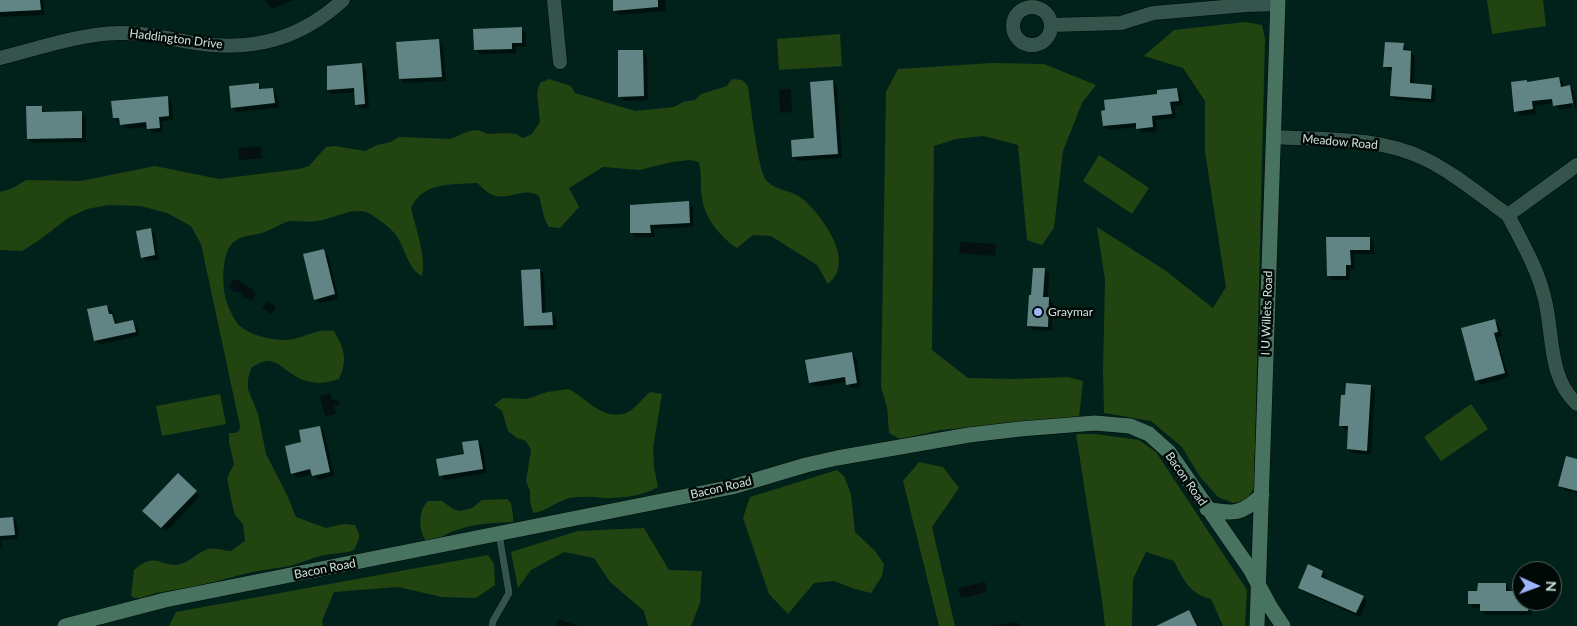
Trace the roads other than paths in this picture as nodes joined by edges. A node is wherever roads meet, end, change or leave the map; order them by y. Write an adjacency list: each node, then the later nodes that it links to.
1 (343, 0): 5 (street, Haddington Drive)
2 (554, 0): 6 (street)
3 (1278, 2): 4 (street); 7 (street, I U Willets Road)
4 (1052, 25)
5 (0, 58)
6 (560, 62)
7 (1273, 137): 9 (street, Meadow Road); 11 (street, I U Willets Road)
8 (1577, 165): 9 (street)
9 (1508, 215): 10 (street, Meadow Road)
10 (1577, 404)
11 (1262, 495): 12 (street); 14 (street, I U Willets Road)
12 (1207, 508): 13 (street, Bacon Road); 14 (street, Bacon Road)
13 (499, 534): 15 (street, Bacon Road); 16 (lane)
14 (1259, 587): 17 (street, I U Willets Road); 18 (street, Bacon Road)
15 (64, 626)
16 (492, 626)
17 (1257, 626)
18 (1282, 626)

